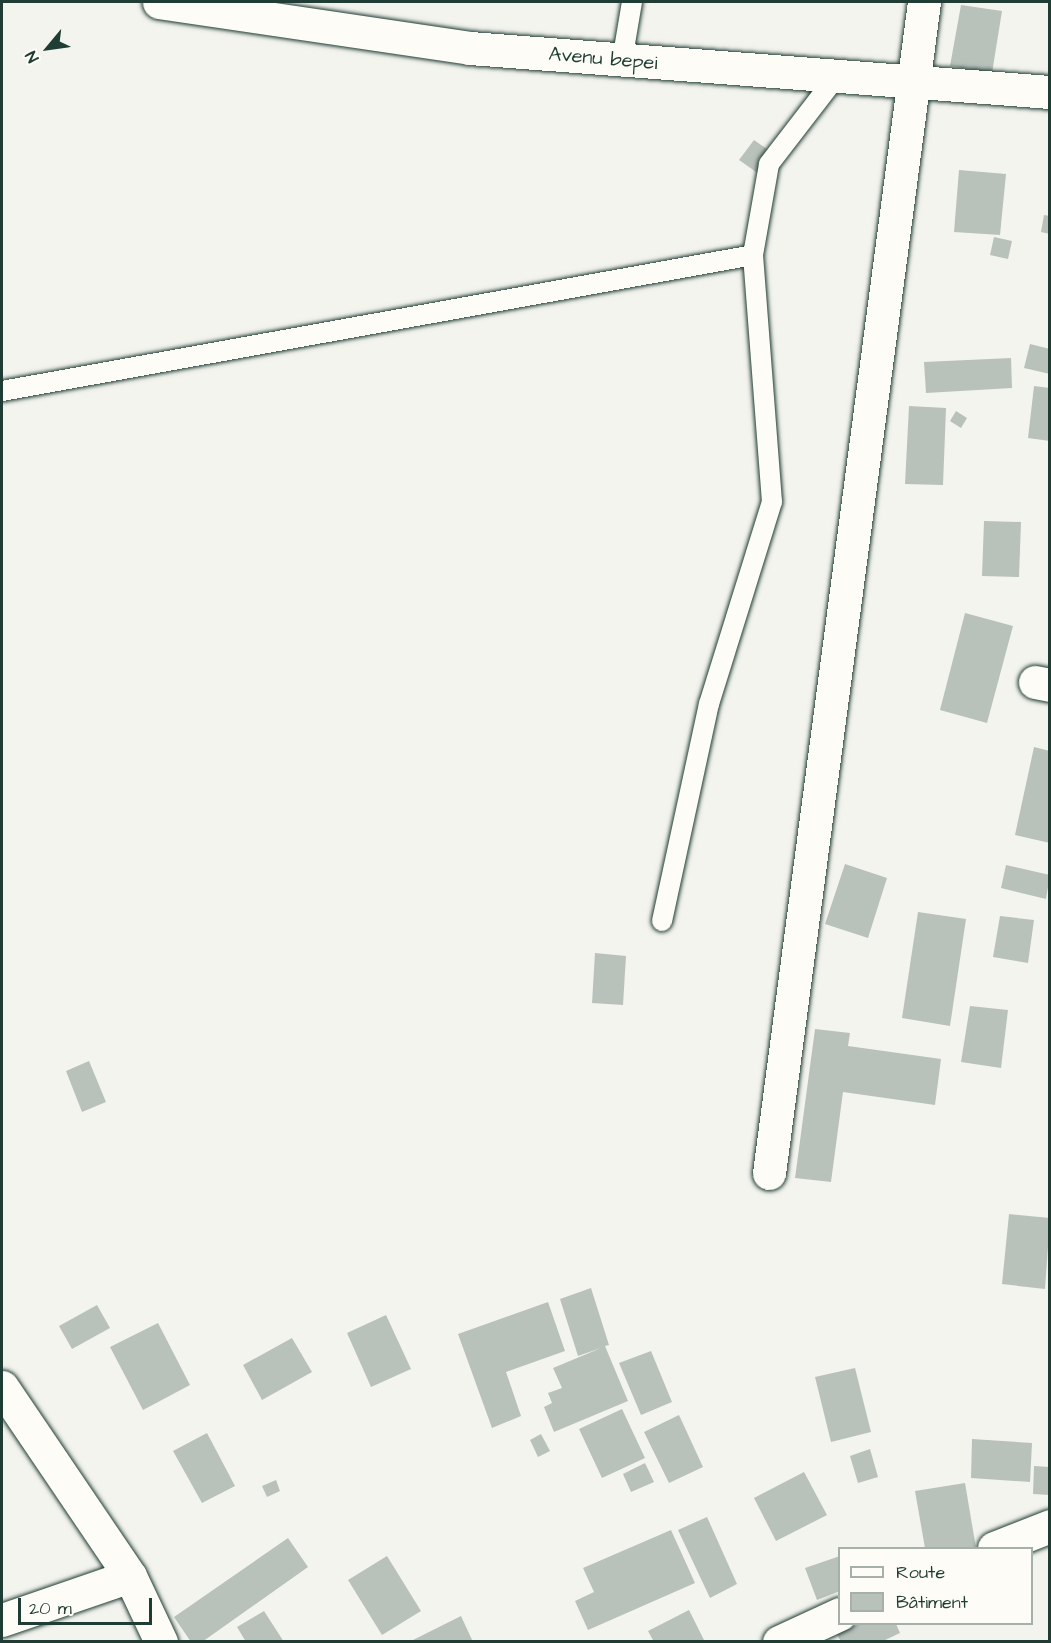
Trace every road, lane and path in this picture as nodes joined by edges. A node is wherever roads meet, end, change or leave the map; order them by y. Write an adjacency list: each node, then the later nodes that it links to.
1 (159, 2): 4 (street, Avenu bepei)
2 (632, 2): 4 (lane)
3 (924, 2): 6 (street)
4 (622, 61): 5 (street, Avenu bepei)
5 (836, 77): 6 (street, Avenu bepei); 8 (lane)
6 (916, 84): 7 (street, Avenu bepei); 11 (street)
7 (1050, 92)
8 (753, 255): 9 (lane); 10 (lane)
9 (2, 392)
10 (662, 921)
11 (769, 1173)
12 (2, 1387): 15 (street)
13 (1050, 1526): 14 (street)
14 (997, 1547)
15 (130, 1576): 17 (street); 18 (street)
16 (838, 1615): 19 (street)
17 (2, 1620)
18 (161, 1641)
19 (779, 1641)

